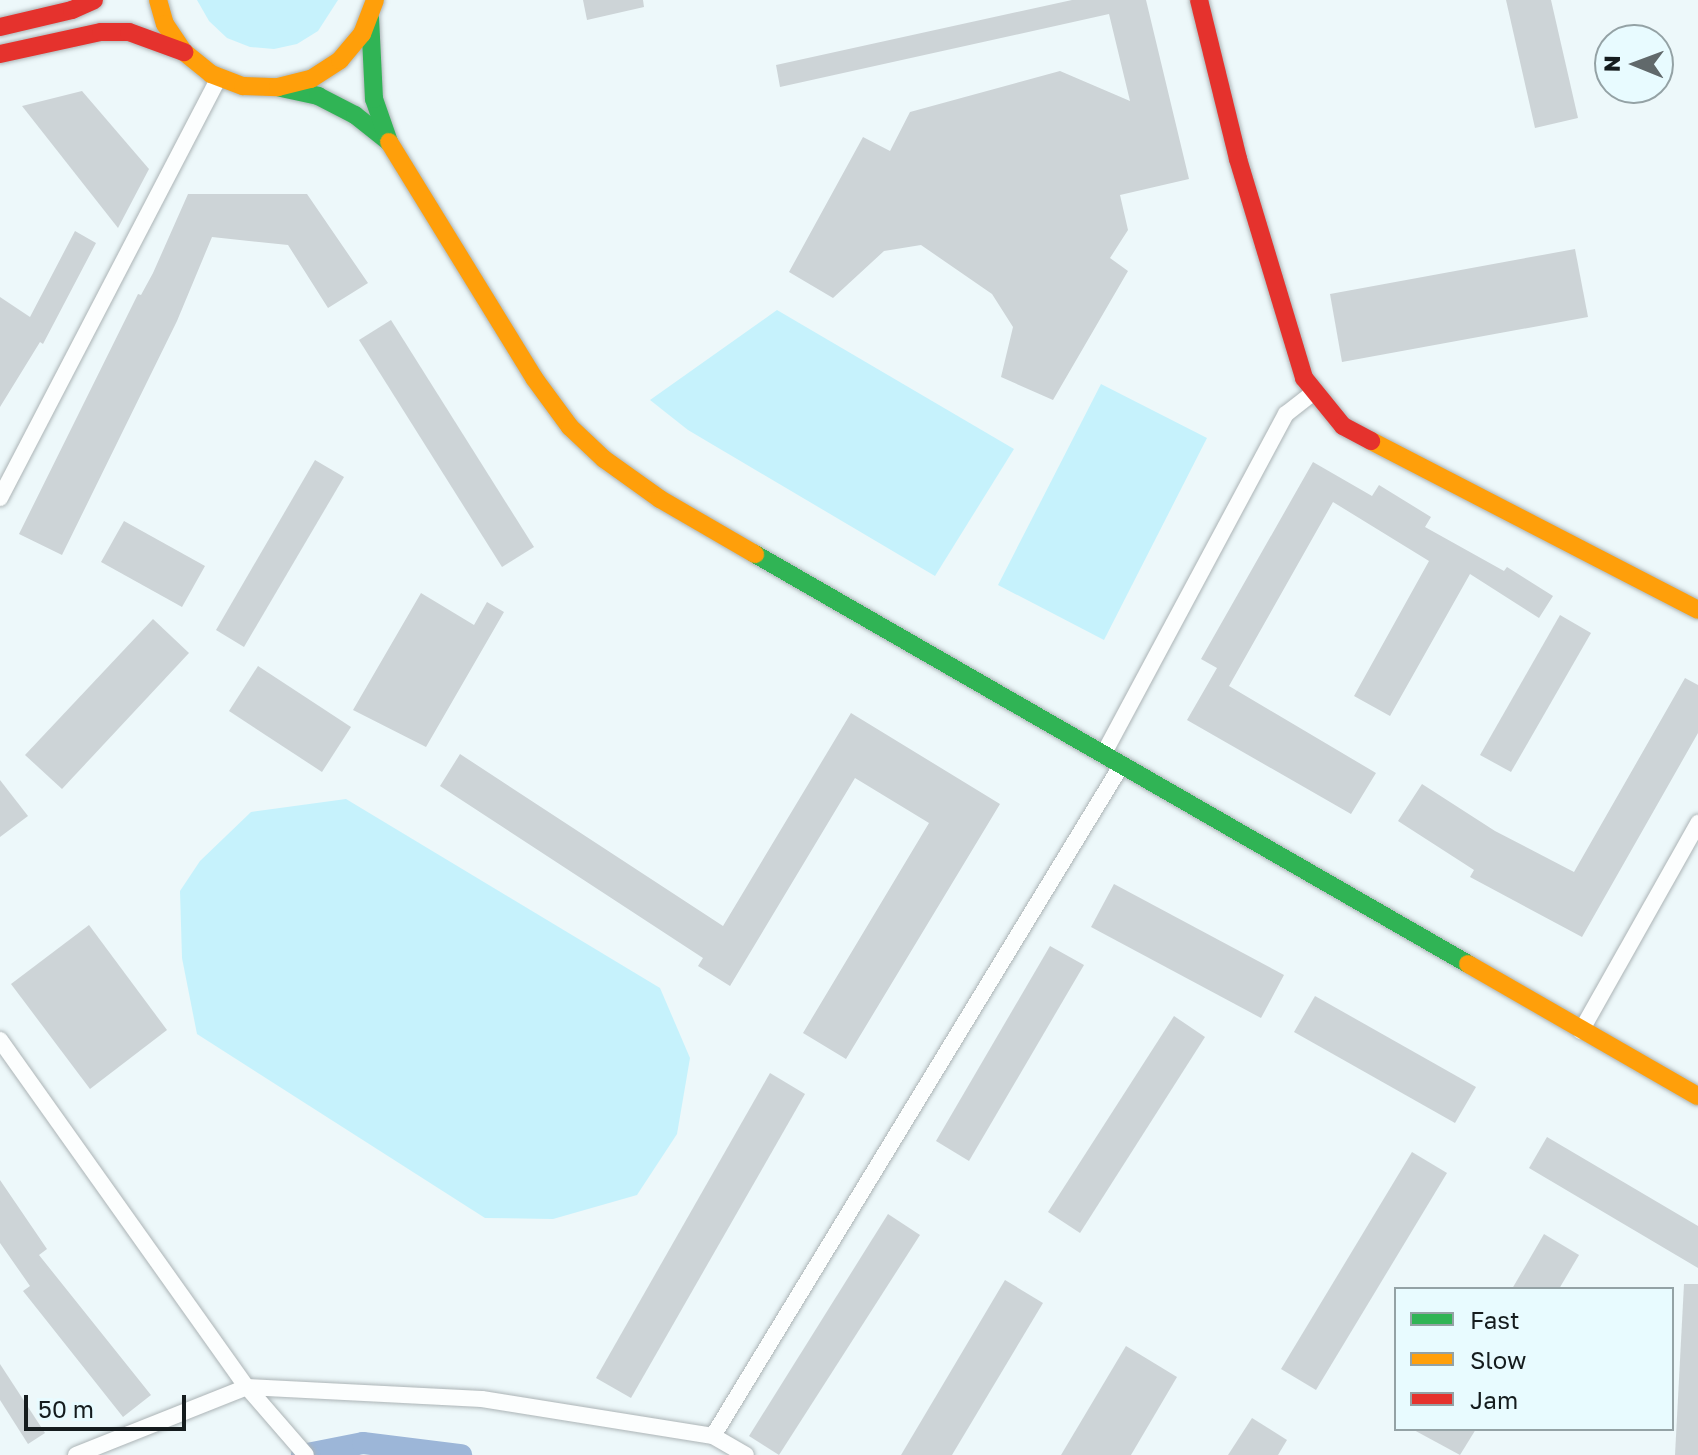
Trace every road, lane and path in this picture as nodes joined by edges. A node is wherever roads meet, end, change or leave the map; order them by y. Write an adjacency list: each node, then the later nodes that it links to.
1 (94, 0): 5 (main road)
2 (158, 0): 6 (main road)
3 (1199, 0): 11 (main road)
4 (374, 4): 9 (main road); 10 (main road)
5 (0, 27)
6 (184, 52): 7 (main road); 8 (main road)
7 (0, 54)
8 (219, 77): 9 (main road); 12 (street)
9 (278, 87): 10 (main road)
10 (389, 142): 14 (main road)
11 (1315, 391): 13 (main road); 14 (street)
12 (0, 498)
13 (1698, 610)
14 (1103, 755): 15 (main road)
15 (1121, 766): 17 (main road); 21 (street)
16 (1698, 823): 17 (street)
17 (1581, 1031): 19 (main road)
18 (0, 1040): 20 (street)
19 (1698, 1096)
20 (247, 1387): 21 (street); 22 (street); 23 (street)
21 (713, 1436): 24 (street)
22 (76, 1455)
23 (306, 1455)
24 (746, 1455)

